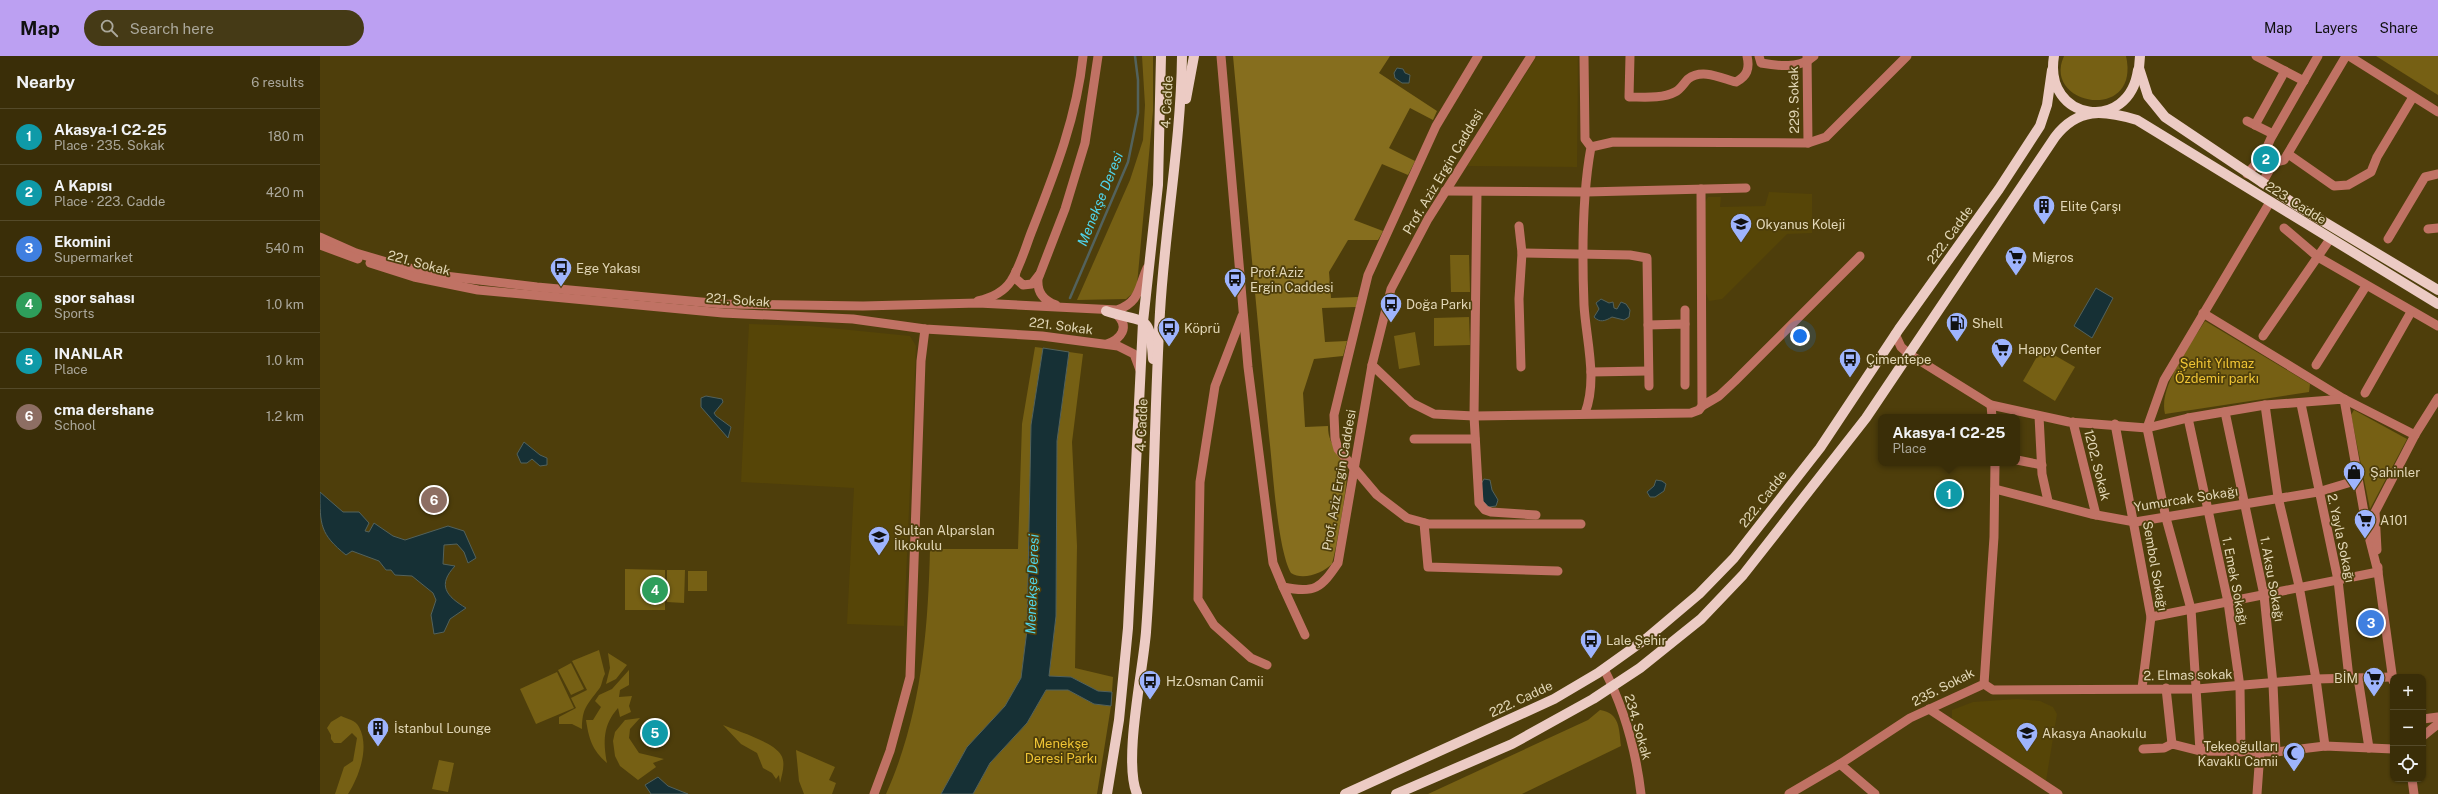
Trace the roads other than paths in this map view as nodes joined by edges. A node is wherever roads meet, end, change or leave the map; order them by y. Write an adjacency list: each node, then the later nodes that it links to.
1 (1082, 56): 59 (street)
2 (1098, 56): 60 (street)
3 (1161, 56): 58 (main road, 4. Cadde)
4 (1182, 56): 31 (main road, 4. Cadde)
5 (1194, 56): 31 (main road)
6 (1221, 56): 71 (street)
7 (1478, 56): 112 (street)
8 (1531, 56): 42 (street, Prof. Aziz Ergin Caddesi)
9 (1584, 56): 33 (street)
10 (1630, 56): 11 (street)
11 (1747, 56)
12 (1759, 56): 22 (street)
13 (1814, 56): 22 (street)
14 (1907, 56): 32 (street)
15 (2054, 56): 24 (main road, 222. Cadde)
16 (2136, 56): 23 (main road, 223. Cadde)
17 (2140, 56): 23 (main road)
18 (2256, 56): 25 (street)
19 (2318, 56): 26 (street)
20 (2346, 56): 34 (street)
21 (2350, 56): 27 (street)
22 (1807, 59): 32 (street, 229. Sokak)
23 (2139, 68): 28 (main road); 37 (main road, 223. Cadde)
24 (2052, 70): 28 (main road, 223. Cadde); 77 (main road, 222. Cadde)
25 (2285, 71): 26 (street); 30 (street)
26 (2304, 81): 30 (street)
27 (2413, 97): 29 (street); 34 (street)
28 (2095, 112): 45 (main road, 223. Cadde); 80 (main road)
29 (2438, 112)
30 (2273, 134): 35 (street)
31 (1178, 138): 89 (main road, 4. Cadde)
32 (1808, 143): 33 (street)
33 (1591, 147): 44 (street)
34 (2288, 154): 36 (street)
35 (2263, 156): 36 (street); 37 (street)
36 (2273, 164): 39 (street)
37 (2247, 174): 39 (main road, 223. Cadde)
38 (2438, 174): 52 (street)
39 (2262, 183): 62 (main road, 223. Cadde)
40 (1746, 188): 41 (street)
41 (1701, 189): 44 (street); 96 (street)
42 (1445, 191): 43 (street); 81 (street, Prof. Aziz Ergin Caddesi)
43 (1477, 192): 44 (street); 100 (street)
44 (1586, 192): 55 (street)
45 (2270, 202): 51 (main road, 223. Cadde); 69 (street)
46 (1519, 226): 54 (street)
47 (2284, 228): 57 (street)
48 (2438, 228): 49 (street)
49 (2428, 229)
50 (320, 237): 63 (street)
51 (2330, 239): 57 (street); 64 (main road, 223. Cadde)
52 (2388, 239)
53 (320, 245): 76 (street, 221. Sokak)
54 (1522, 253): 55 (street); 83 (street)
55 (1584, 254): 74 (street); 85 (street)
56 (1860, 256): 96 (street)
57 (2318, 257): 61 (street); 78 (street)
58 (1148, 266): 67 (street); 72 (main road, 4. Cadde)
59 (1016, 270): 60 (street); 63 (street)
60 (1039, 275): 65 (street)
61 (2366, 286): 68 (street); 82 (street)
62 (2438, 290)
63 (970, 303): 65 (street)
64 (2438, 304)
65 (1064, 308): 67 (street)
66 (1685, 310): 73 (street)
67 (1106, 311): 70 (main road)
68 (2411, 312): 75 (street); 90 (street)
69 (2203, 313): 92 (street); 105 (street)
70 (1117, 314): 72 (main road); 79 (street)
71 (1242, 314): 130 (street); 136 (street)
72 (1143, 322): 86 (main road, 4. Cadde); 89 (main road)
73 (1685, 324): 74 (street); 88 (street)
74 (1648, 325): 84 (street)
75 (2438, 326)
76 (925, 329): 79 (street, 221. Sokak); 165 (street)
77 (1895, 334): 80 (street); 137 (main road, 222. Cadde)
78 (2263, 336)
79 (1106, 344): 86 (street, 221. Sokak)
80 (1909, 354): 94 (street); 144 (main road)
81 (1372, 365): 100 (street); 112 (street, Prof. Aziz Ergin Caddesi)
82 (2316, 365)
83 (1521, 367)
84 (1648, 371): 85 (street); 87 (street)
85 (1591, 372): 98 (street)
86 (1140, 377): 166 (main road, 4. Cadde)
87 (1649, 386)
88 (1685, 386)
89 (1157, 387): 167 (main road, 4. Cadde)
90 (2365, 393)
91 (2438, 398): 106 (street)
92 (2344, 399): 93 (street); 106 (street); 113 (street)
93 (2300, 404): 95 (street); 115 (street, 2. Yayla Sokağı)
94 (1991, 405): 99 (street); 101 (street)
95 (2265, 405): 97 (street); 116 (street)
96 (1702, 406): 98 (street)
97 (2225, 412): 102 (street); 118 (street, 1. Aksu Sokağı)
98 (1585, 413): 100 (street)
99 (1992, 414)
100 (1474, 416): 108 (street)
101 (2039, 416): 103 (street); 110 (street)
102 (2188, 418): 105 (street); 119 (street, 1. Emek Sokağı)
103 (2074, 422): 104 (street); 121 (street, 1202. Sokak)
104 (2116, 424): 105 (street); 123 (street, Sembol Sokağı)
105 (2147, 428): 122 (street)
106 (2415, 435): 127 (street)
107 (1414, 439): 108 (street)
108 (1475, 439): 120 (street)
109 (2020, 461): 110 (street)
110 (2042, 465): 117 (street)
111 (1995, 466): 114 (street, 235. Sokak)
112 (1355, 468): 124 (street); 130 (street, Prof. Aziz Ergin Caddesi)
113 (2358, 480): 115 (street, Yumurcak Sokağı); 127 (street)
114 (1996, 489): 117 (street, Yumurcak Sokağı); 142 (street, 235. Sokak)
115 (2318, 492): 116 (street, Yumurcak Sokağı); 128 (street, 2. Yayla Sokağı)
116 (2278, 497): 118 (street, Yumurcak Sokağı); 129 (street)
117 (2048, 501): 121 (street, Yumurcak Sokağı)
118 (2244, 502): 119 (street, Yumurcak Sokağı); 131 (street, 1. Aksu Sokağı)
119 (2208, 510): 122 (street, Yumurcak Sokağı); 132 (street, 1. Emek Sokağı)
120 (1536, 515)
121 (2096, 515): 123 (street, Yumurcak Sokağı)
122 (2166, 518): 123 (street, Yumurcak Sokağı); 133 (street)
123 (2134, 522): 134 (street, Sembol Sokağı)
124 (1424, 523): 125 (street); 126 (street)
125 (1581, 524)
126 (1558, 570)
127 (2378, 572): 128 (street); 138 (street)
128 (2338, 580): 129 (street); 139 (street, 2. Yayla Sokağı)
129 (2299, 586): 131 (street); 141 (street)
130 (1283, 587): 135 (street)
131 (2264, 595): 132 (street); 143 (street, 1. Aksu Sokağı)
132 (2228, 602): 133 (street); 145 (street, 1. Emek Sokağı)
133 (2191, 609): 134 (street); 148 (street)
134 (2151, 617): 146 (street, Sembol Sokağı)
135 (1304, 635)
136 (1267, 665)
137 (1604, 669): 144 (street, 234. Sokak); 168 (main road, 222. Cadde)
138 (2391, 674)
139 (2353, 678): 140 (street, 2. Elmas sokak); 141 (street, 2. Elmas sokak); 156 (street, 2. Yayla Sokağı)
140 (2390, 678)
141 (2316, 679): 143 (street, 2. Elmas sokak); 155 (street)
142 (1984, 684): 146 (street, 2. Elmas sokak); 149 (street, 235. Sokak)
143 (2273, 684): 145 (street, 2. Elmas sokak); 162 (street, 1. Aksu Sokağı)
144 (1613, 686): 169 (main road); 170 (street, 234. Sokak)
145 (2240, 687): 148 (street, 2. Elmas sokak); 160 (street, 1. Emek Sokağı)
146 (2142, 688): 147 (street, 2. Elmas sokak)
147 (2166, 688): 148 (street, 2. Elmas sokak); 154 (street)
148 (2197, 689): 159 (street)
149 (1929, 710): 163 (street, 235. Sokak); 173 (street)
150 (2438, 717): 151 (street)
151 (2426, 719)
152 (2438, 724): 153 (street)
153 (2426, 734)
154 (2172, 744): 157 (street); 159 (street)
155 (2325, 746): 156 (street); 162 (street)
156 (2369, 748): 158 (street)
157 (2143, 749)
158 (2390, 749)
159 (2200, 752): 160 (street)
160 (2241, 752): 161 (street)
161 (2260, 752): 162 (street); 174 (street)
162 (2276, 752)
163 (1840, 764): 171 (street, 235. Sokak); 172 (street)
164 (2412, 782): 175 (street)
165 (874, 794)
166 (1107, 794)
167 (1138, 794)
168 (1345, 794)
169 (1396, 794)
170 (1641, 794)
171 (1789, 794)
172 (1875, 794)
173 (2058, 794)
174 (2257, 794)
175 (2414, 794)

